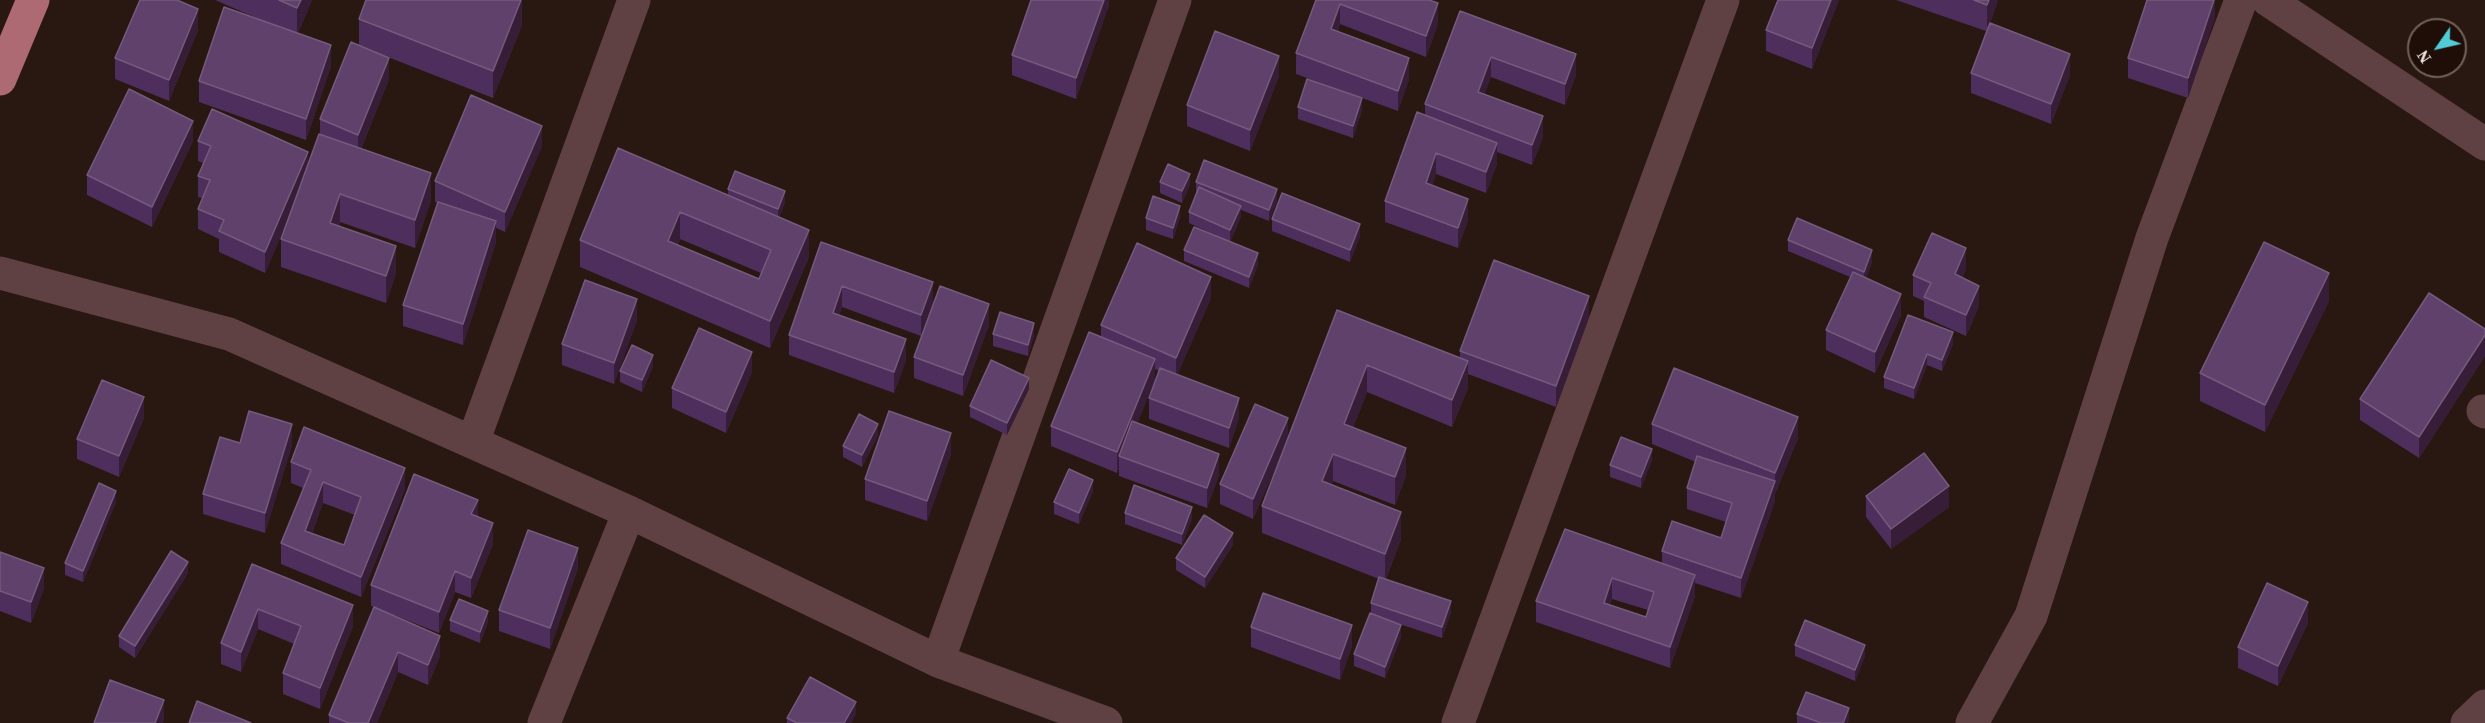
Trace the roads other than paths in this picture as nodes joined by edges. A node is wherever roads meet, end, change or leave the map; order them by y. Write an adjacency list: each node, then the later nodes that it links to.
1 (33, 0): 7 (highway)
2 (634, 0): 10 (street)
3 (1175, 0): 12 (street)
4 (1723, 0): 16 (street)
5 (2241, 0): 17 (street)
6 (2268, 0): 8 (street)
7 (0, 80)
8 (2485, 144)
9 (0, 273): 10 (street)
10 (473, 442): 11 (street)
11 (629, 512): 12 (street); 14 (street)
12 (938, 661): 15 (street)
13 (2485, 706): 18 (street)
14 (544, 723)
15 (1105, 723)
16 (1458, 723)
17 (1972, 723)
18 (2467, 723)

